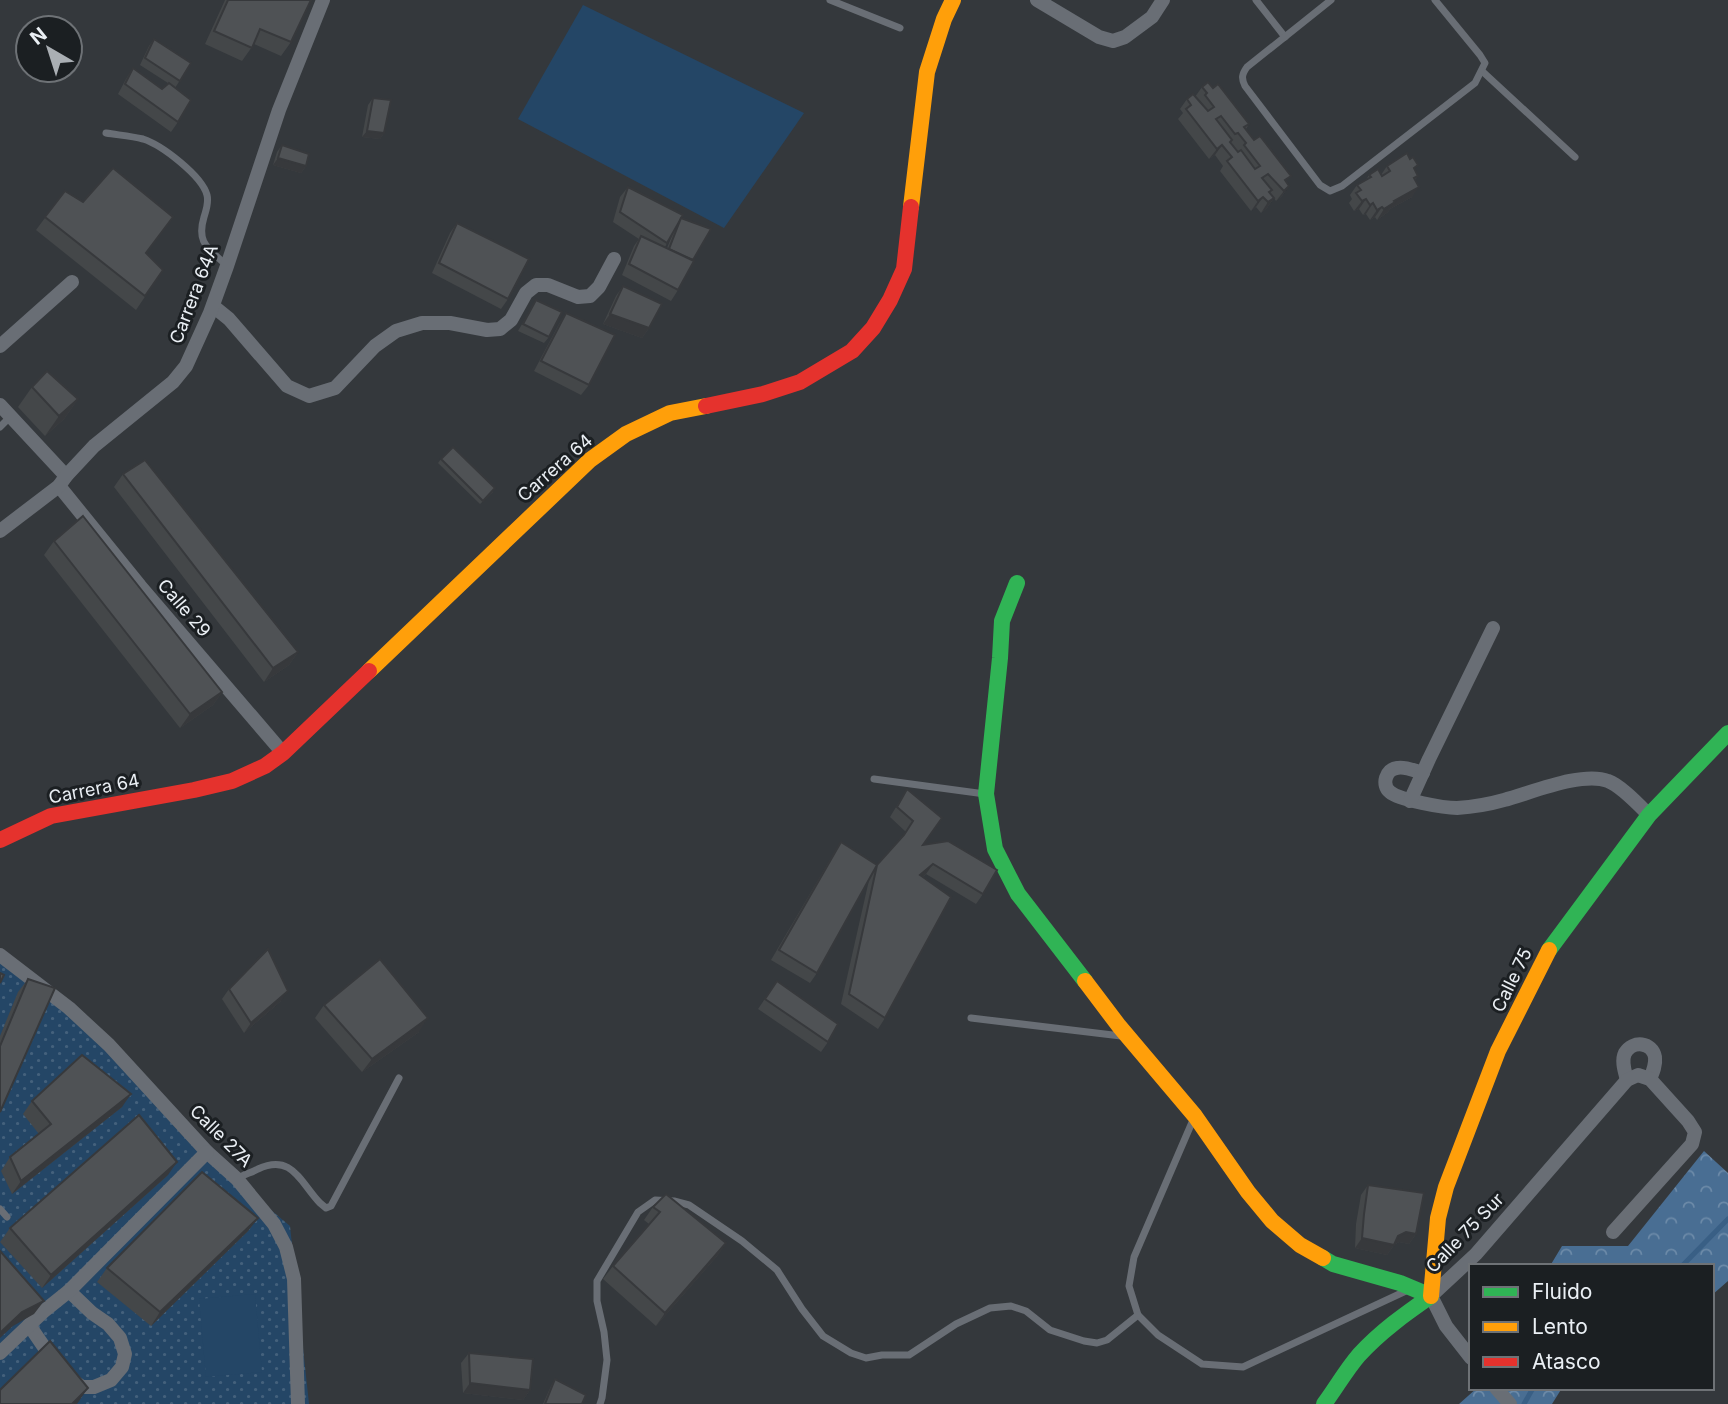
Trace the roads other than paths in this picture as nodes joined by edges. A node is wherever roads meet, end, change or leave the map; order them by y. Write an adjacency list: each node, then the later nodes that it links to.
1 (323, 0): 15 (street, Carrera 64A)
2 (830, 0): 9 (lane)
3 (953, 0): 27 (street, Carrera 64)
4 (1037, 0): 5 (street)
5 (1163, 0)
6 (1256, 0): 10 (lane)
7 (1331, 0): 10 (lane)
8 (1435, 0): 11 (lane)
9 (900, 28)
10 (1285, 37): 11 (lane)
11 (1482, 71): 13 (lane)
12 (106, 133): 15 (lane)
13 (1575, 157)
14 (614, 259): 17 (street)
15 (227, 266): 17 (street, Carrera 64A)
16 (72, 282): 18 (street)
17 (213, 306): 22 (street, Carrera 64A)
18 (0, 346)
19 (0, 405): 20 (street, Calle 29)
20 (11, 416): 21 (lane); 22 (street, Calle 29)
21 (0, 427)
22 (62, 481): 23 (street, Carrera 64A); 27 (street, Calle 29)
23 (0, 531)
24 (1017, 583): 30 (street)
25 (1493, 628): 28 (street)
26 (1728, 733): 32 (street, Calle 75)
27 (283, 753): 33 (street, Carrera 64)
28 (1423, 773): 31 (street); 31 (street)
29 (874, 779): 30 (lane)
30 (986, 794): 36 (street)
31 (1410, 800): 32 (street)
32 (1649, 815): 48 (street, Calle 75)
33 (0, 840)
34 (0, 956): 41 (street, Calle 27A)
35 (971, 1018): 36 (lane)
36 (1128, 1036): 40 (street)
37 (399, 1078): 42 (lane)
38 (1650, 1079): 39 (street); 39 (street); 45 (street)
39 (1627, 1080): 48 (street, Calle 75 Sur)
40 (1195, 1116): 46 (street); 49 (lane)
41 (207, 1152): 42 (street, Calle 27A); 47 (street)
42 (237, 1179): 53 (street, Calle 27A)
43 (0, 1209): 44 (lane)
44 (7, 1217)
45 (1613, 1232)
46 (1412, 1288): 48 (street); 49 (lane)
47 (69, 1291): 50 (street); 50 (street)
48 (1431, 1296): 52 (street); 55 (street, Calle 75 Sur)
49 (1138, 1315): 54 (lane)
50 (29, 1325): 51 (street)
51 (0, 1353)
52 (1469, 1355)
53 (298, 1404)
54 (600, 1404)
55 (1324, 1404)

